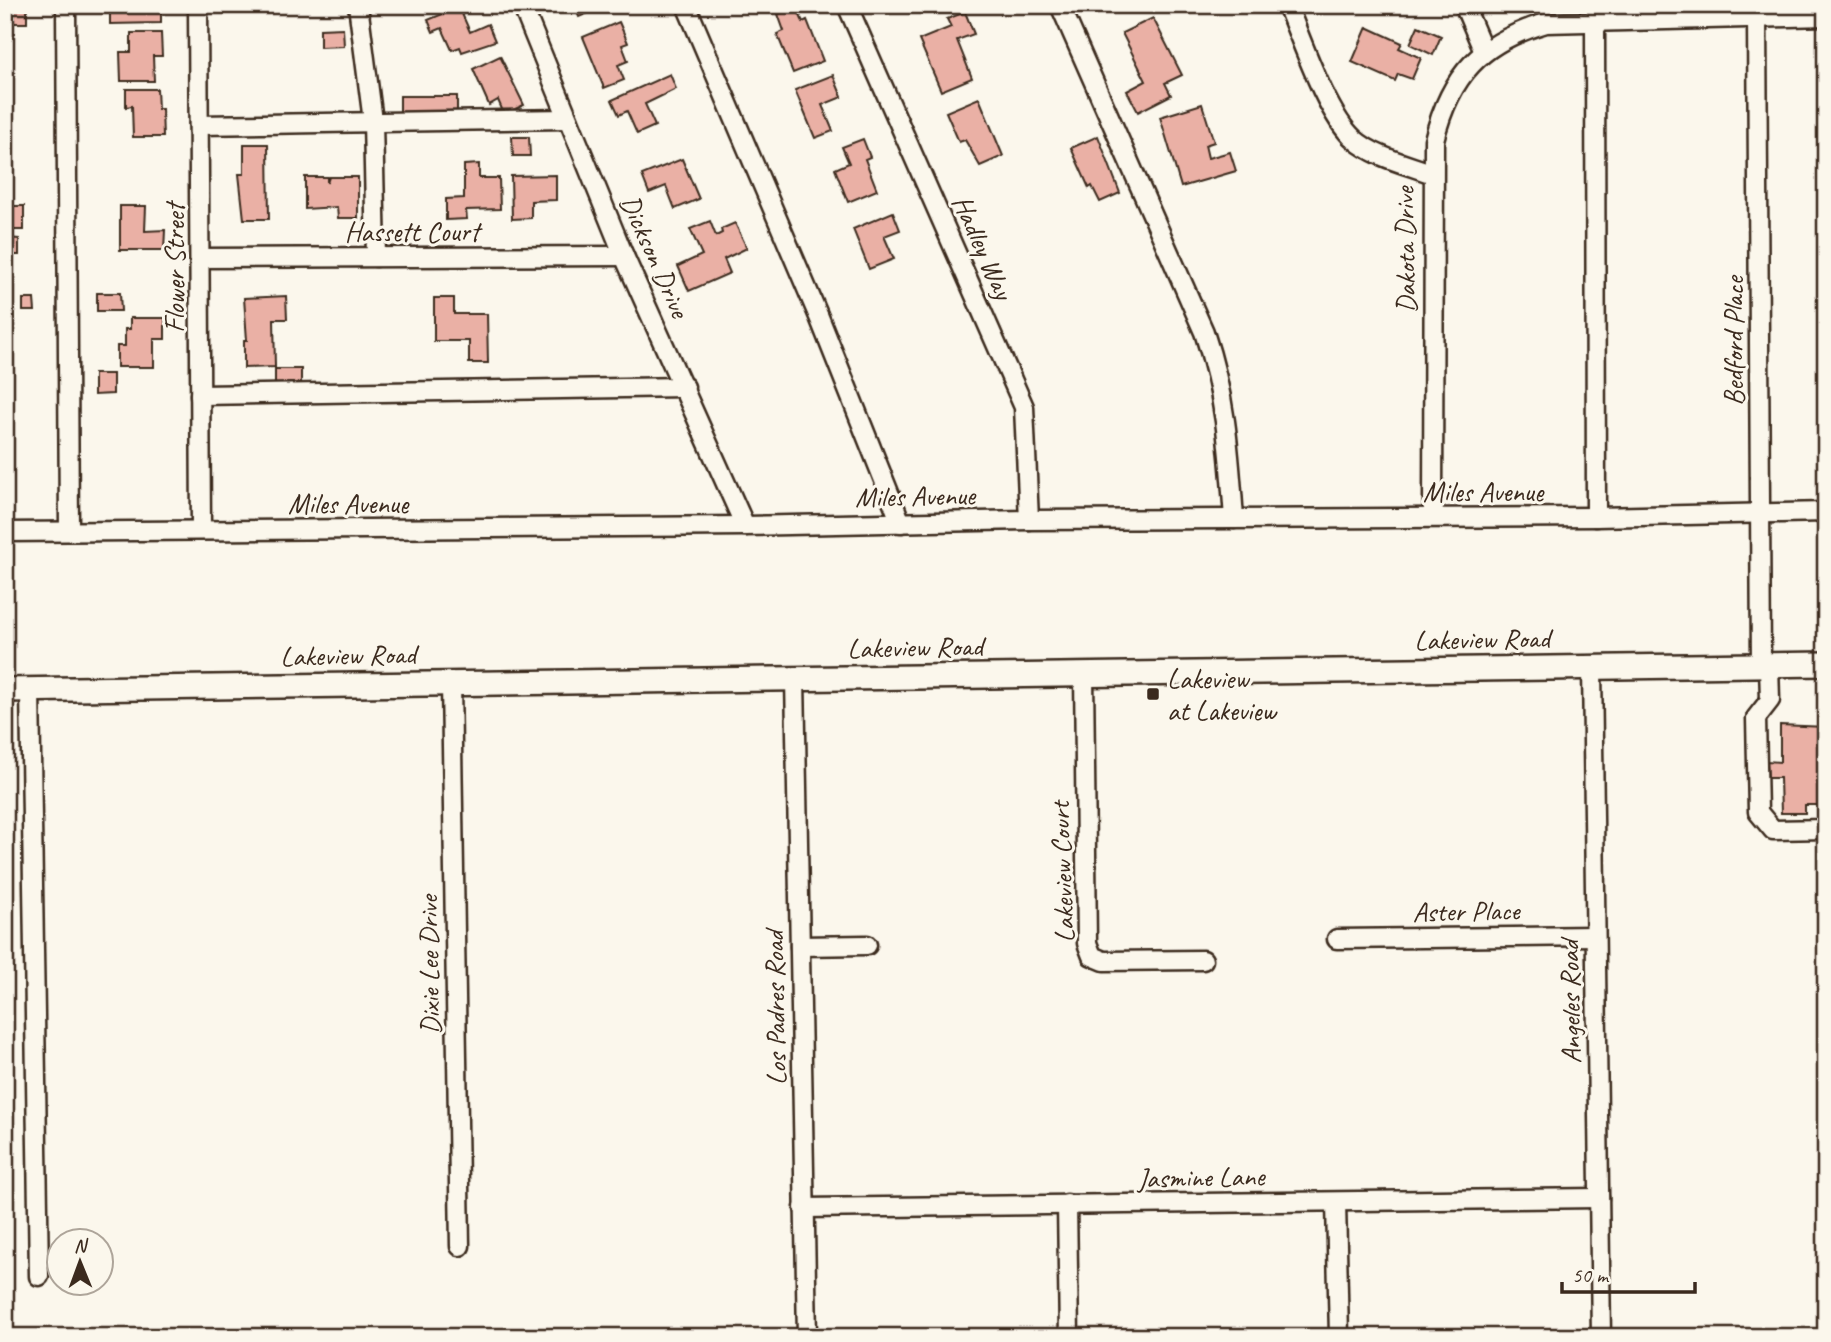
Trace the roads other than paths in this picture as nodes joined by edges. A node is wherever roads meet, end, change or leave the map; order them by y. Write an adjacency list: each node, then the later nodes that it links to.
1 (66, 5): 32 (street)
2 (198, 5): 16 (street, Flower Street)
3 (358, 5): 15 (street)
4 (522, 5): 14 (street, Dickson Drive)
5 (686, 5): 29 (street)
6 (847, 5): 28 (street, Hadley Way)
7 (1060, 5): 27 (street)
8 (1287, 5): 17 (street, Dakota Drive)
9 (1464, 5): 13 (street)
10 (1826, 16): 11 (street)
11 (1757, 17): 12 (street); 24 (street, Bedford Place)
12 (1595, 23): 13 (street); 26 (street)
13 (1485, 52): 17 (street)
14 (568, 119): 15 (street); 18 (street, Dickson Drive)
15 (373, 121): 16 (street); 19 (street)
16 (199, 125): 20 (street, Flower Street)
17 (1433, 174): 25 (street, Dakota Drive)
18 (624, 256): 19 (street, Hassett Court); 21 (street, Dickson Drive)
19 (376, 257): 20 (street, Hassett Court)
20 (200, 258): 22 (street, Flower Street)
21 (685, 387): 22 (street); 30 (street, Dickson Drive)
22 (200, 395): 31 (street, Flower Street)
23 (1826, 512): 24 (street, Miles Avenue)
24 (1760, 515): 26 (street, Miles Avenue); 35 (street, Bedford Place)
25 (1433, 517): 26 (street, Miles Avenue); 27 (street, Miles Avenue)
26 (1596, 517)
27 (1234, 519): 28 (street, Miles Avenue)
28 (1029, 520): 29 (street, Miles Avenue)
29 (901, 523): 30 (street, Miles Avenue)
30 (745, 526): 31 (street, Miles Avenue)
31 (201, 530): 32 (street, Miles Avenue)
32 (69, 531): 33 (street, Miles Avenue)
33 (5, 532)
34 (1826, 664): 35 (main road, Lakeview Road)
35 (1765, 665): 36 (main road, Lakeview Road); 42 (street, Bedford Place)
36 (1592, 667): 37 (main road, Lakeview Road); 43 (street, Angeles Road)
37 (1084, 674): 38 (main road, Lakeview Road); 47 (street, Lakeview Court)
38 (795, 678): 39 (main road, Lakeview Road); 46 (street, Los Padres Road)
39 (452, 683): 40 (main road, Lakeview Road); 52 (street, Dixie Lee Drive)
40 (30, 689): 41 (main road, Lakeview Road); 53 (street)
41 (5, 690)
42 (1826, 829)
43 (1595, 936): 44 (street, Aster Place); 48 (street, Angeles Road)
44 (1337, 939)
45 (867, 945): 46 (street)
46 (800, 946): 51 (street, Los Padres Road)
47 (1203, 960)
48 (1599, 1198): 49 (street, Jasmine Lane); 57 (street, Angeles Road)
49 (1336, 1202): 50 (street, Jasmine Lane); 56 (street)
50 (1067, 1204): 51 (street, Jasmine Lane); 55 (street)
51 (804, 1208): 54 (street, Los Padres Road)
52 (460, 1247)
53 (39, 1276)
54 (807, 1337)
55 (1069, 1337)
56 (1339, 1337)
57 (1601, 1337)

